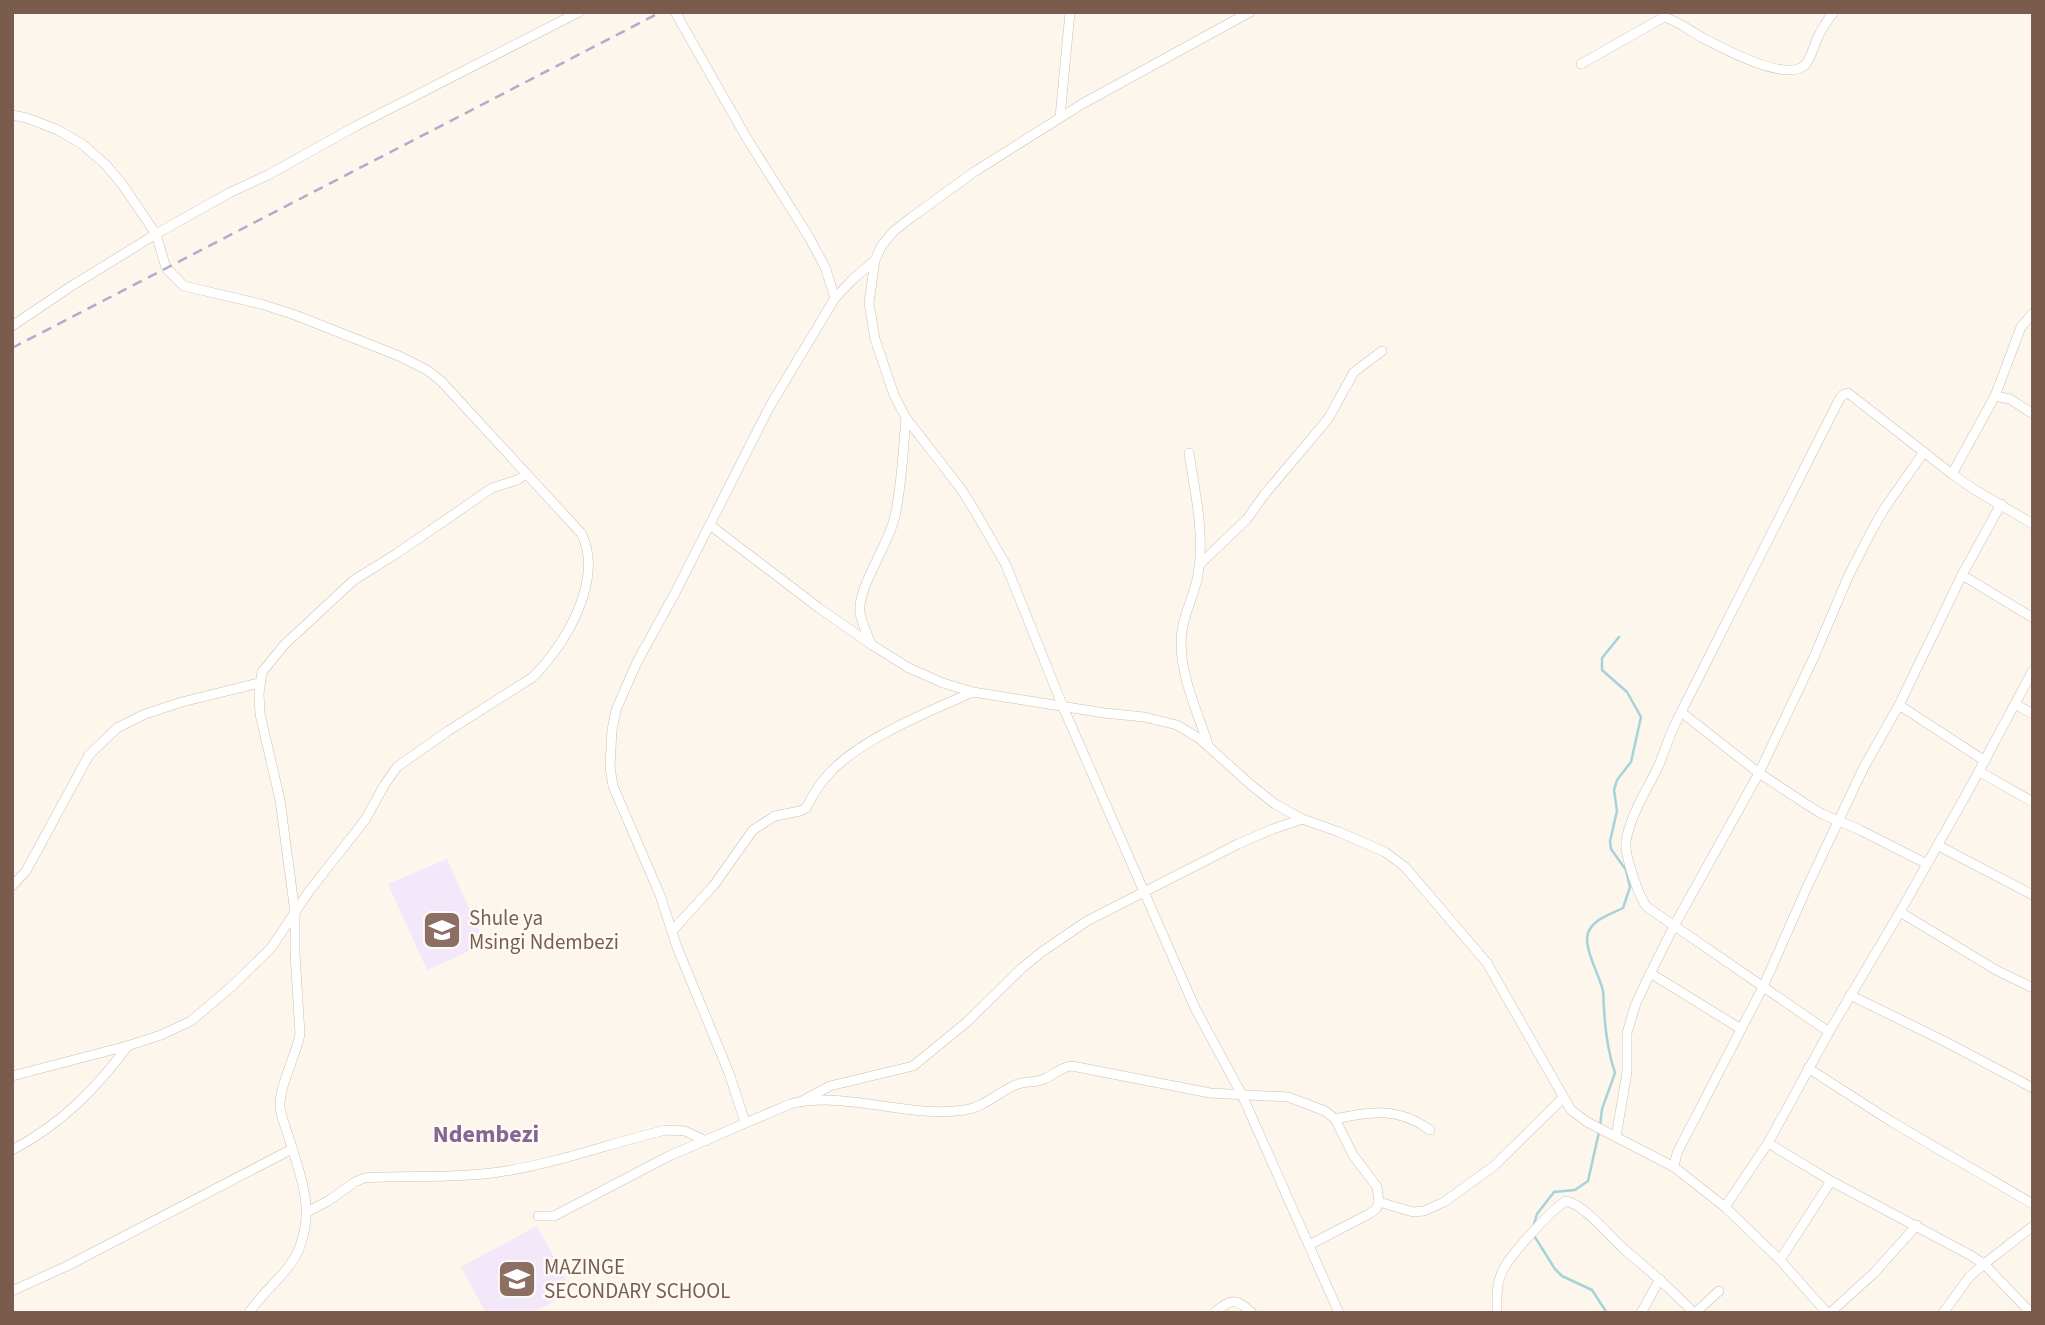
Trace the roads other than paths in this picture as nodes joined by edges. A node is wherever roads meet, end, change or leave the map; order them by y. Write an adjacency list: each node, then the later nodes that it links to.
1 (579, 12): 9 (street)
2 (675, 12): 11 (street)
3 (1070, 12): 8 (street)
4 (1250, 12): 8 (street)
5 (1834, 12): 6 (street)
6 (1581, 64)
7 (12, 115): 9 (street)
8 (1060, 117): 10 (street)
9 (156, 234): 13 (street); 20 (street)
10 (874, 260): 11 (street); 17 (street)
11 (835, 298): 24 (street)
12 (2033, 313): 15 (street)
13 (12, 326)
14 (1382, 351): 25 (street)
15 (1995, 396): 16 (street); 21 (street)
16 (2033, 414)
17 (906, 418): 28 (street); 34 (street)
18 (1924, 452): 21 (street); 35 (street); 40 (street)
19 (1189, 453): 25 (street)
20 (527, 474): 30 (street); 50 (street)
21 (1952, 474): 22 (street)
22 (2001, 504): 23 (street); 26 (street)
23 (2033, 524)
24 (710, 525): 28 (street); 52 (street)
25 (1199, 565): 37 (street)
26 (1962, 575): 27 (street); 33 (street)
27 (2033, 618)
28 (872, 645): 31 (street)
29 (2033, 670): 32 (street)
30 (259, 683): 46 (street); 50 (street)
31 (973, 692): 34 (street); 52 (street)
32 (2015, 704): 36 (street); 38 (street)
33 (1899, 705): 38 (street); 43 (street)
34 (1063, 707): 37 (street); 47 (street)
35 (1681, 712): 40 (street); 51 (street)
36 (2033, 714)
37 (1209, 746): 42 (street)
38 (1985, 761): 39 (street)
39 (1980, 772): 41 (street); 44 (street)
40 (1759, 773): 43 (street); 51 (street)
41 (2033, 802)
42 (1302, 819): 47 (street); 64 (street)
43 (1839, 822): 45 (street); 54 (street)
44 (1937, 845): 45 (street); 48 (street)
45 (1927, 864): 49 (street)
46 (12, 886)
47 (1144, 892): 63 (street); 65 (street)
48 (2033, 895)
49 (1900, 912): 55 (street); 56 (street)
50 (295, 913): 59 (street); 72 (street)
51 (1674, 926): 53 (street); 54 (street)
52 (672, 931): 67 (street)
53 (1650, 973): 57 (street); 69 (street)
54 (1763, 987): 57 (street); 58 (street)
55 (2033, 988)
56 (1850, 995): 58 (street); 62 (street)
57 (1741, 1029): 74 (street)
58 (1829, 1032): 60 (street)
59 (127, 1046): 61 (street); 73 (street)
60 (1808, 1068): 71 (street); 77 (street)
61 (12, 1076)
62 (2033, 1088)
63 (1242, 1096): 65 (street); 66 (street); 83 (street)
64 (1563, 1098): 69 (street); 76 (street)
65 (802, 1101): 67 (street)
66 (1335, 1119): 68 (street); 76 (street)
67 (745, 1122): 70 (street)
68 (1430, 1130)
69 (1616, 1137): 74 (street)
70 (706, 1141): 79 (street); 80 (street)
71 (1768, 1143): 75 (street); 78 (street)
72 (292, 1149): 79 (street); 87 (street)
73 (12, 1150)
74 (1674, 1167): 78 (street)
75 (1831, 1181): 81 (street); 84 (street)
76 (1379, 1202): 83 (street)
77 (2033, 1204)
78 (1725, 1207): 84 (street)
79 (307, 1212): 89 (street)
80 (538, 1216)
81 (1917, 1225): 85 (street); 96 (street)
82 (2033, 1226): 85 (street)
83 (1308, 1245): 92 (street)
84 (1780, 1260): 96 (street)
85 (1984, 1264): 97 (street); 98 (street)
86 (1660, 1279): 93 (street); 94 (street); 95 (street)
87 (12, 1291)
88 (1719, 1291): 95 (street)
89 (249, 1313)
90 (1214, 1313): 91 (street)
91 (1252, 1313)
92 (1339, 1313)
93 (1497, 1313)
94 (1641, 1313)
95 (1694, 1313)
96 (1829, 1313)
97 (1943, 1313)
98 (2031, 1313)

